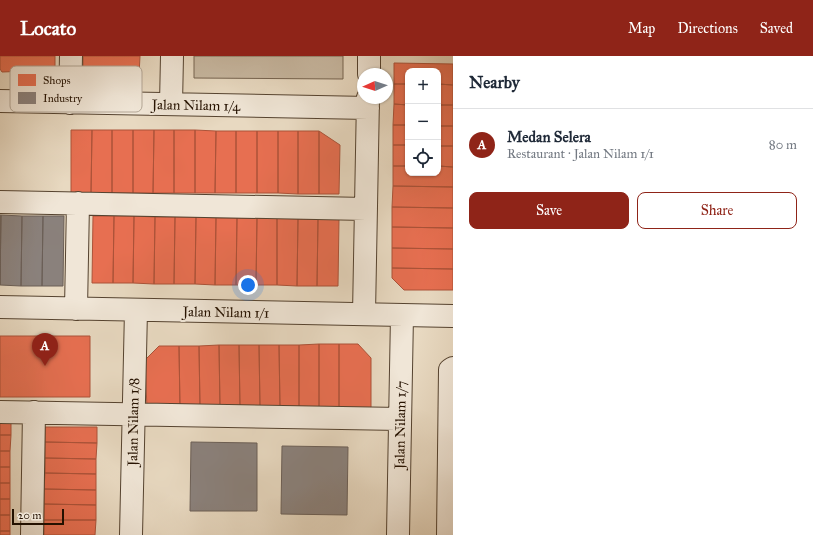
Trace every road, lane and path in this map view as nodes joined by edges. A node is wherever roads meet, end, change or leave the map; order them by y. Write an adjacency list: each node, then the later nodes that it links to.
1 (71, 56): 4 (street)
2 (172, 56): 10 (street)
3 (369, 56): 5 (street)
4 (71, 66)
5 (369, 68)
6 (0, 101): 7 (street, Jalan Nilam 1/4)
7 (10, 101)
8 (357, 103): 10 (street, Jalan Nilam 1/4)
9 (142, 104): 10 (street, Jalan Nilam 1/4)
10 (171, 104)
11 (368, 104): 14 (street)
12 (0, 202): 13 (street)
13 (78, 203): 14 (street); 16 (street)
14 (366, 209): 18 (street)
15 (0, 307): 16 (street, Jalan Nilam 1/1)
16 (76, 309): 17 (street, Jalan Nilam 1/1)
17 (136, 310): 18 (street, Jalan Nilam 1/1); 24 (street, Jalan Nilam 1/8)
18 (364, 314): 19 (street, Jalan Nilam 1/1)
19 (402, 315): 20 (street, Jalan Nilam 1/1); 25 (street, Jalan Nilam 1/7)
20 (453, 316)
21 (453, 368): 29 (street)
22 (0, 412): 23 (street)
23 (34, 412): 24 (street); 26 (street)
24 (134, 414): 25 (street); 27 (street, Jalan Nilam 1/8)
25 (400, 419): 28 (street, Jalan Nilam 1/7)
26 (32, 535)
27 (131, 535)
28 (398, 535)
29 (448, 535)

